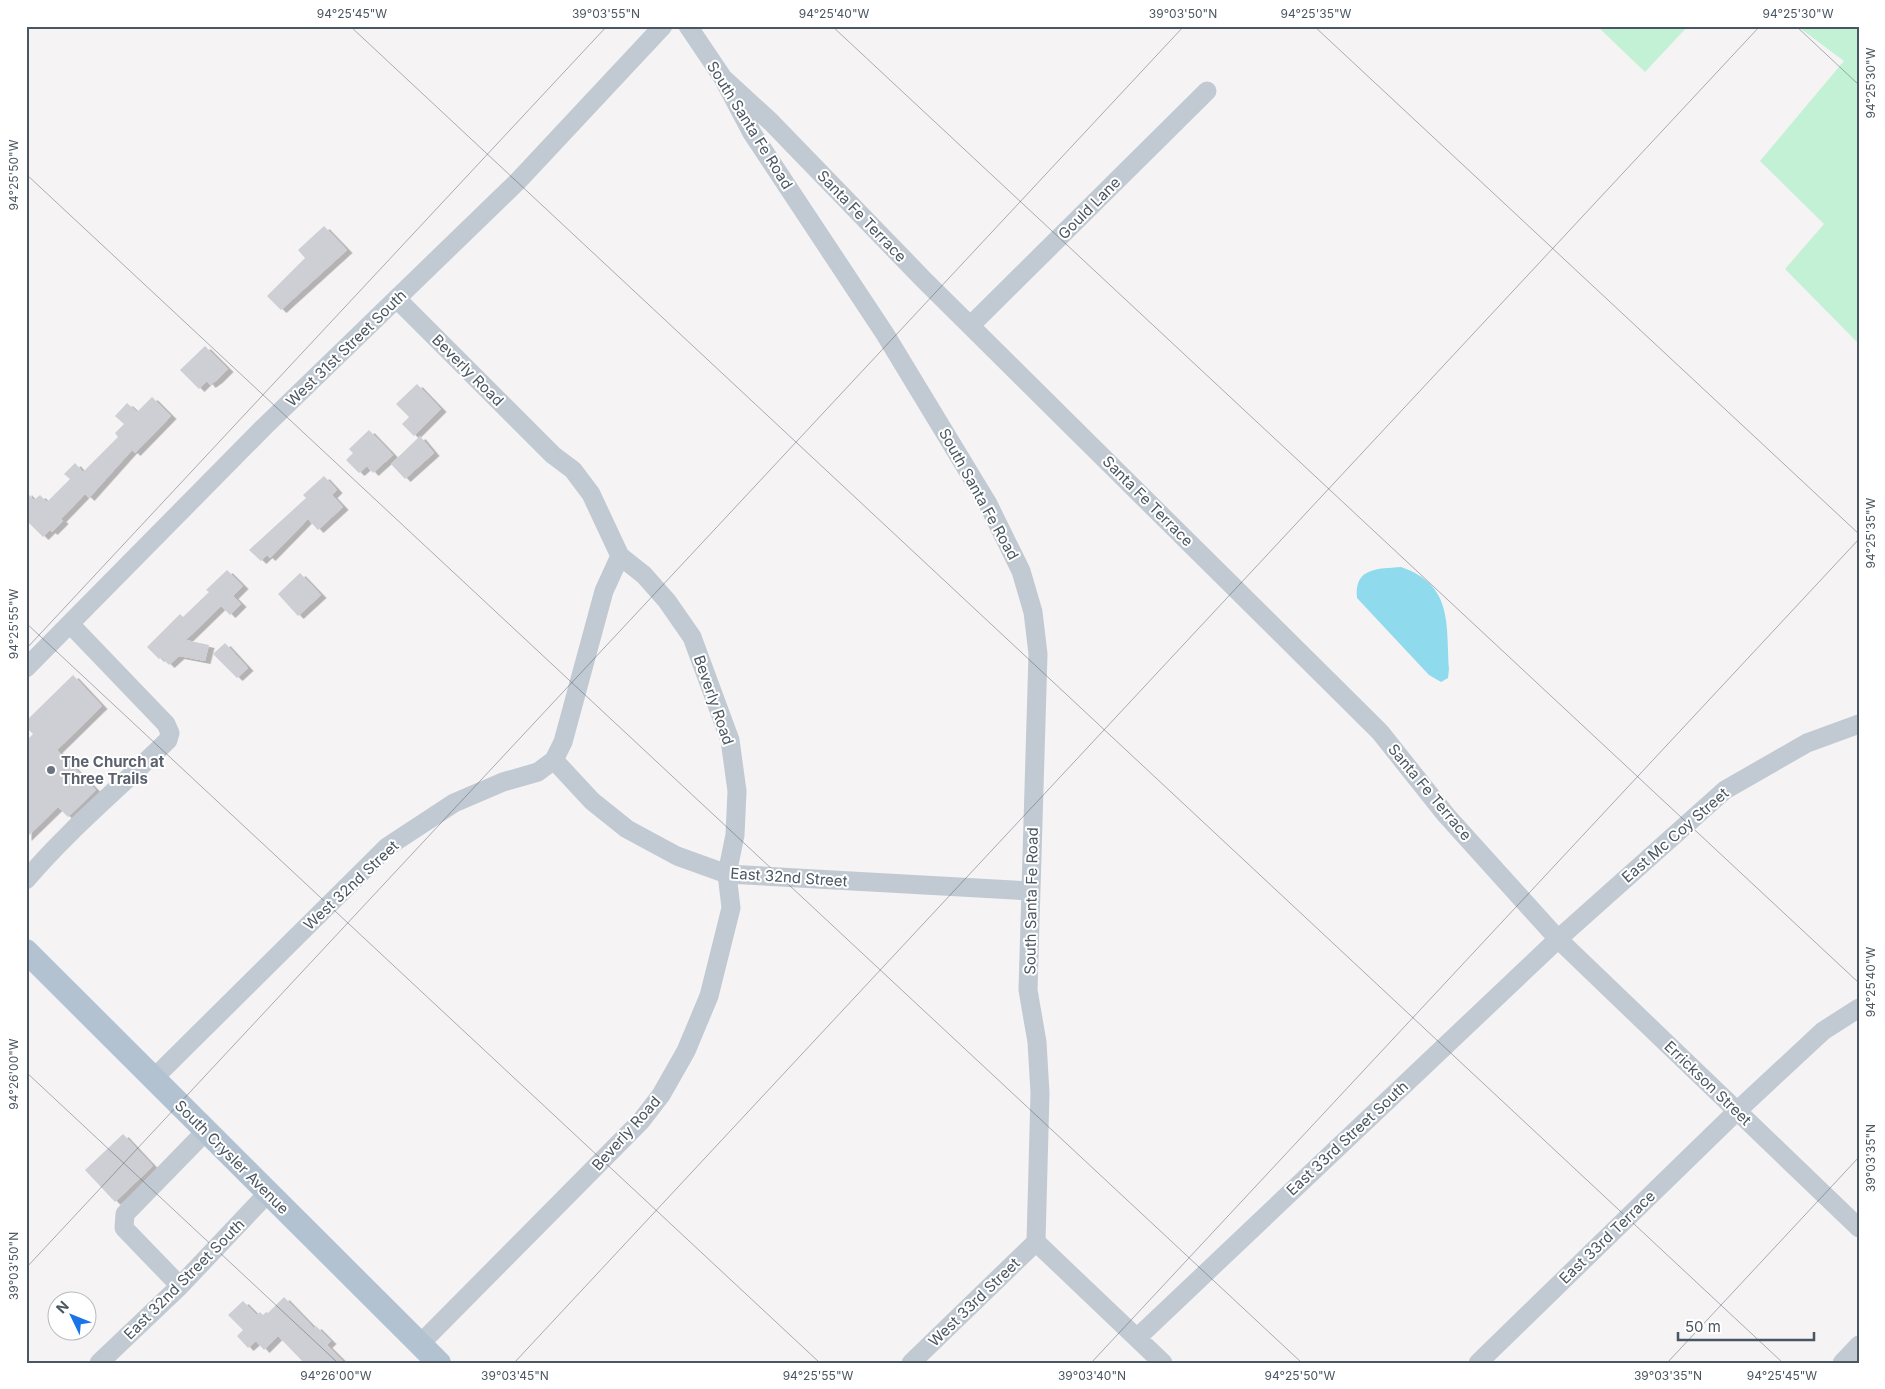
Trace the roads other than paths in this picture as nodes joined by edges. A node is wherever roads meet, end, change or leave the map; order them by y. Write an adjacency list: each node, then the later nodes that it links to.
1 (663, 26): 5 (street, West 31st Street South)
2 (688, 26): 3 (street, South Santa Fe Road)
3 (724, 78): 6 (street, Santa Fe Terrace); 14 (street, South Santa Fe Road)
4 (1207, 91): 6 (street, Gould Lane)
5 (397, 299): 7 (street, Beverly Road); 8 (street, West 31st Street South)
6 (971, 325): 15 (street, Santa Fe Terrace)
7 (620, 556): 11 (street); 12 (street, Beverly Road)
8 (70, 624): 9 (street, West 31st Street South); 13 (street)
9 (26, 668)
10 (1859, 724): 15 (street, East Mc Coy Street)
11 (554, 760): 12 (street, East 32nd Street); 18 (street, West 32nd Street)
12 (727, 874): 14 (street, East 32nd Street); 26 (street, Beverly Road)
13 (26, 880)
14 (1030, 891): 23 (street, South Santa Fe Road)
15 (1558, 939): 19 (street, Errickson Street); 25 (street, East 33rd Street South)
16 (26, 951): 18 (main road, South Crysler Avenue)
17 (1859, 1008): 19 (street, East 33rd Terrace)
18 (154, 1078): 20 (main road, South Crysler Avenue)
19 (1737, 1110): 22 (street, Errickson Street); 32 (street, East 33rd Terrace)
20 (206, 1131): 21 (main road, South Crysler Avenue); 24 (street)
21 (268, 1193): 24 (street, East 32nd Street South); 26 (main road, South Crysler Avenue)
22 (1859, 1228)
23 (1036, 1242): 25 (street); 30 (street, West 33rd Street)
24 (180, 1286): 28 (street, East 32nd Street South)
25 (1137, 1338): 31 (street)
26 (420, 1344): 29 (main road, South Crysler Avenue)
27 (1859, 1345): 33 (street)
28 (99, 1363)
29 (439, 1363)
30 (911, 1363)
31 (1163, 1363)
32 (1478, 1363)
33 (1842, 1363)

